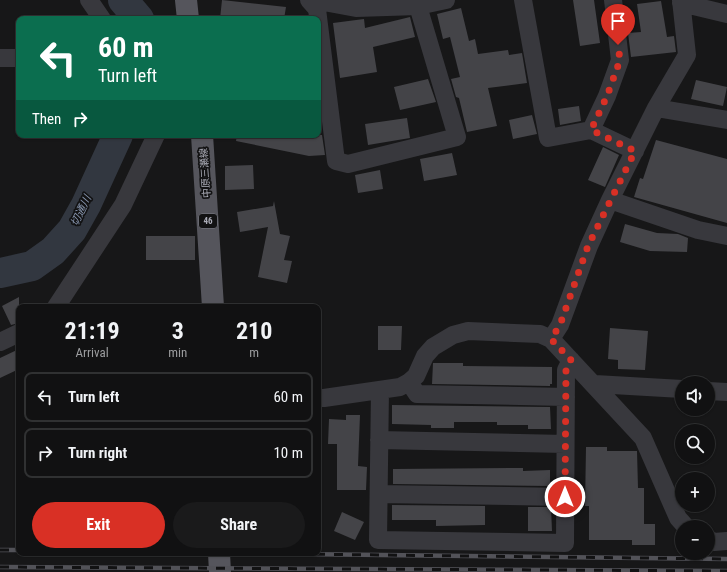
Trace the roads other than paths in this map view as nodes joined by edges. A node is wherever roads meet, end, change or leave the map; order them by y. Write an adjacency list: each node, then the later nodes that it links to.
1 (89, 0): 11 (street)
2 (186, 0): 12 (main road)
3 (309, 0): 13 (street)
4 (313, 0): 9 (street)
5 (446, 0): 9 (street)
6 (523, 0): 19 (street)
7 (613, 0): 19 (street)
8 (681, 1): 10 (street); 17 (street)
9 (418, 6): 14 (street)
10 (727, 14)
11 (100, 16)
12 (188, 16)
13 (318, 16)
14 (321, 41)
15 (0, 58): 16 (street)
16 (16, 58)
17 (656, 108): 18 (street); 22 (street)
18 (727, 120)
19 (591, 130): 22 (street)
20 (155, 138): 25 (street)
21 (202, 138): 26 (main road, 中原三瀬線 / 46)
22 (635, 151): 23 (street)
23 (610, 200): 24 (street); 28 (street)
24 (727, 236)
25 (58, 304)
26 (213, 304)
27 (16, 334): 29 (street)
28 (551, 339): 30 (street); 31 (street)
29 (0, 342)
30 (571, 360): 32 (street); 37 (street)
31 (409, 382): 34 (street); 37 (street)
32 (595, 384): 33 (street); 43 (street)
33 (675, 389)
34 (380, 390): 38 (street); 39 (street)
35 (715, 391): 36 (street)
36 (727, 392)
37 (566, 396): 40 (street)
38 (321, 398)
39 (379, 440): 40 (street); 41 (street)
40 (565, 444): 42 (street)
41 (379, 494): 42 (street); 42 (street)
42 (565, 497)
43 (680, 520)
44 (727, 541): 45 (street)
45 (715, 542)
46 (219, 556): 47 (main road)
47 (220, 572)

